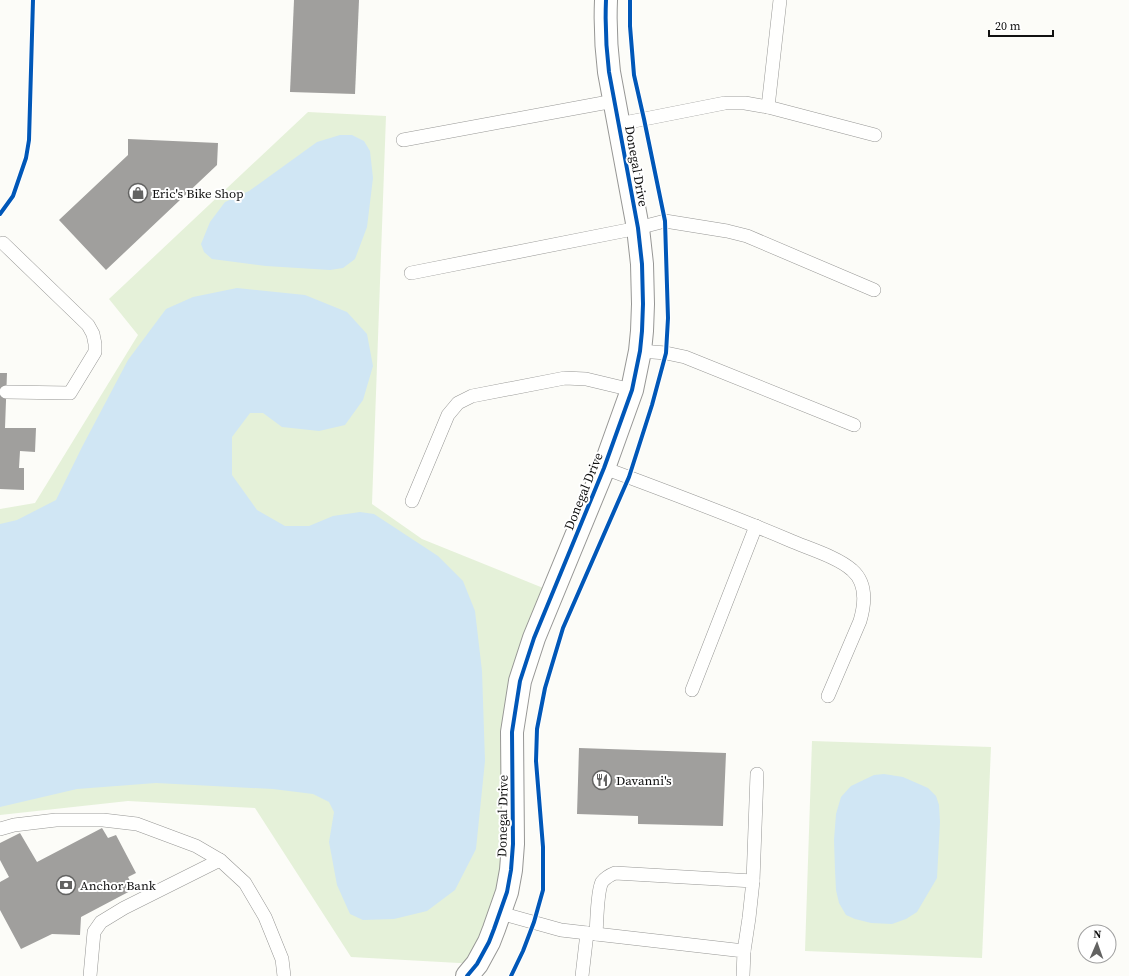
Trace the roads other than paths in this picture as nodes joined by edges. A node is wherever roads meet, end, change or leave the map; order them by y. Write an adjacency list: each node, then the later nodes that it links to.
1 (606, 0): 3 (street, Donegal Drive)
2 (780, 0): 4 (lane)
3 (614, 101): 5 (street, Donegal Drive); 7 (lane)
4 (768, 107): 5 (lane); 6 (lane)
5 (620, 124): 8 (street, Donegal Drive)
6 (875, 135)
7 (403, 140)
8 (638, 228): 10 (lane); 11 (lane); 12 (street, Donegal Drive)
9 (3, 242): 14 (lane)
10 (411, 273)
11 (874, 290)
12 (640, 351): 13 (street, Donegal Drive); 15 (lane)
13 (632, 390): 16 (street, Donegal Drive); 17 (lane)
14 (6, 392)
15 (854, 425)
16 (604, 468): 18 (lane); 25 (street, Donegal Drive)
17 (412, 501)
18 (756, 526): 19 (lane); 20 (lane)
19 (692, 690)
20 (828, 696)
21 (757, 774): 24 (lane)
22 (0, 830): 23 (lane)
23 (220, 860): 28 (lane); 29 (lane)
24 (752, 881): 26 (lane); 27 (lane)
25 (500, 913): 26 (lane); 30 (street, Donegal Drive)
26 (592, 933): 27 (lane); 31 (lane)
27 (744, 951): 32 (lane)
28 (90, 976)
29 (284, 976)
30 (467, 976)
31 (582, 976)
32 (743, 976)

